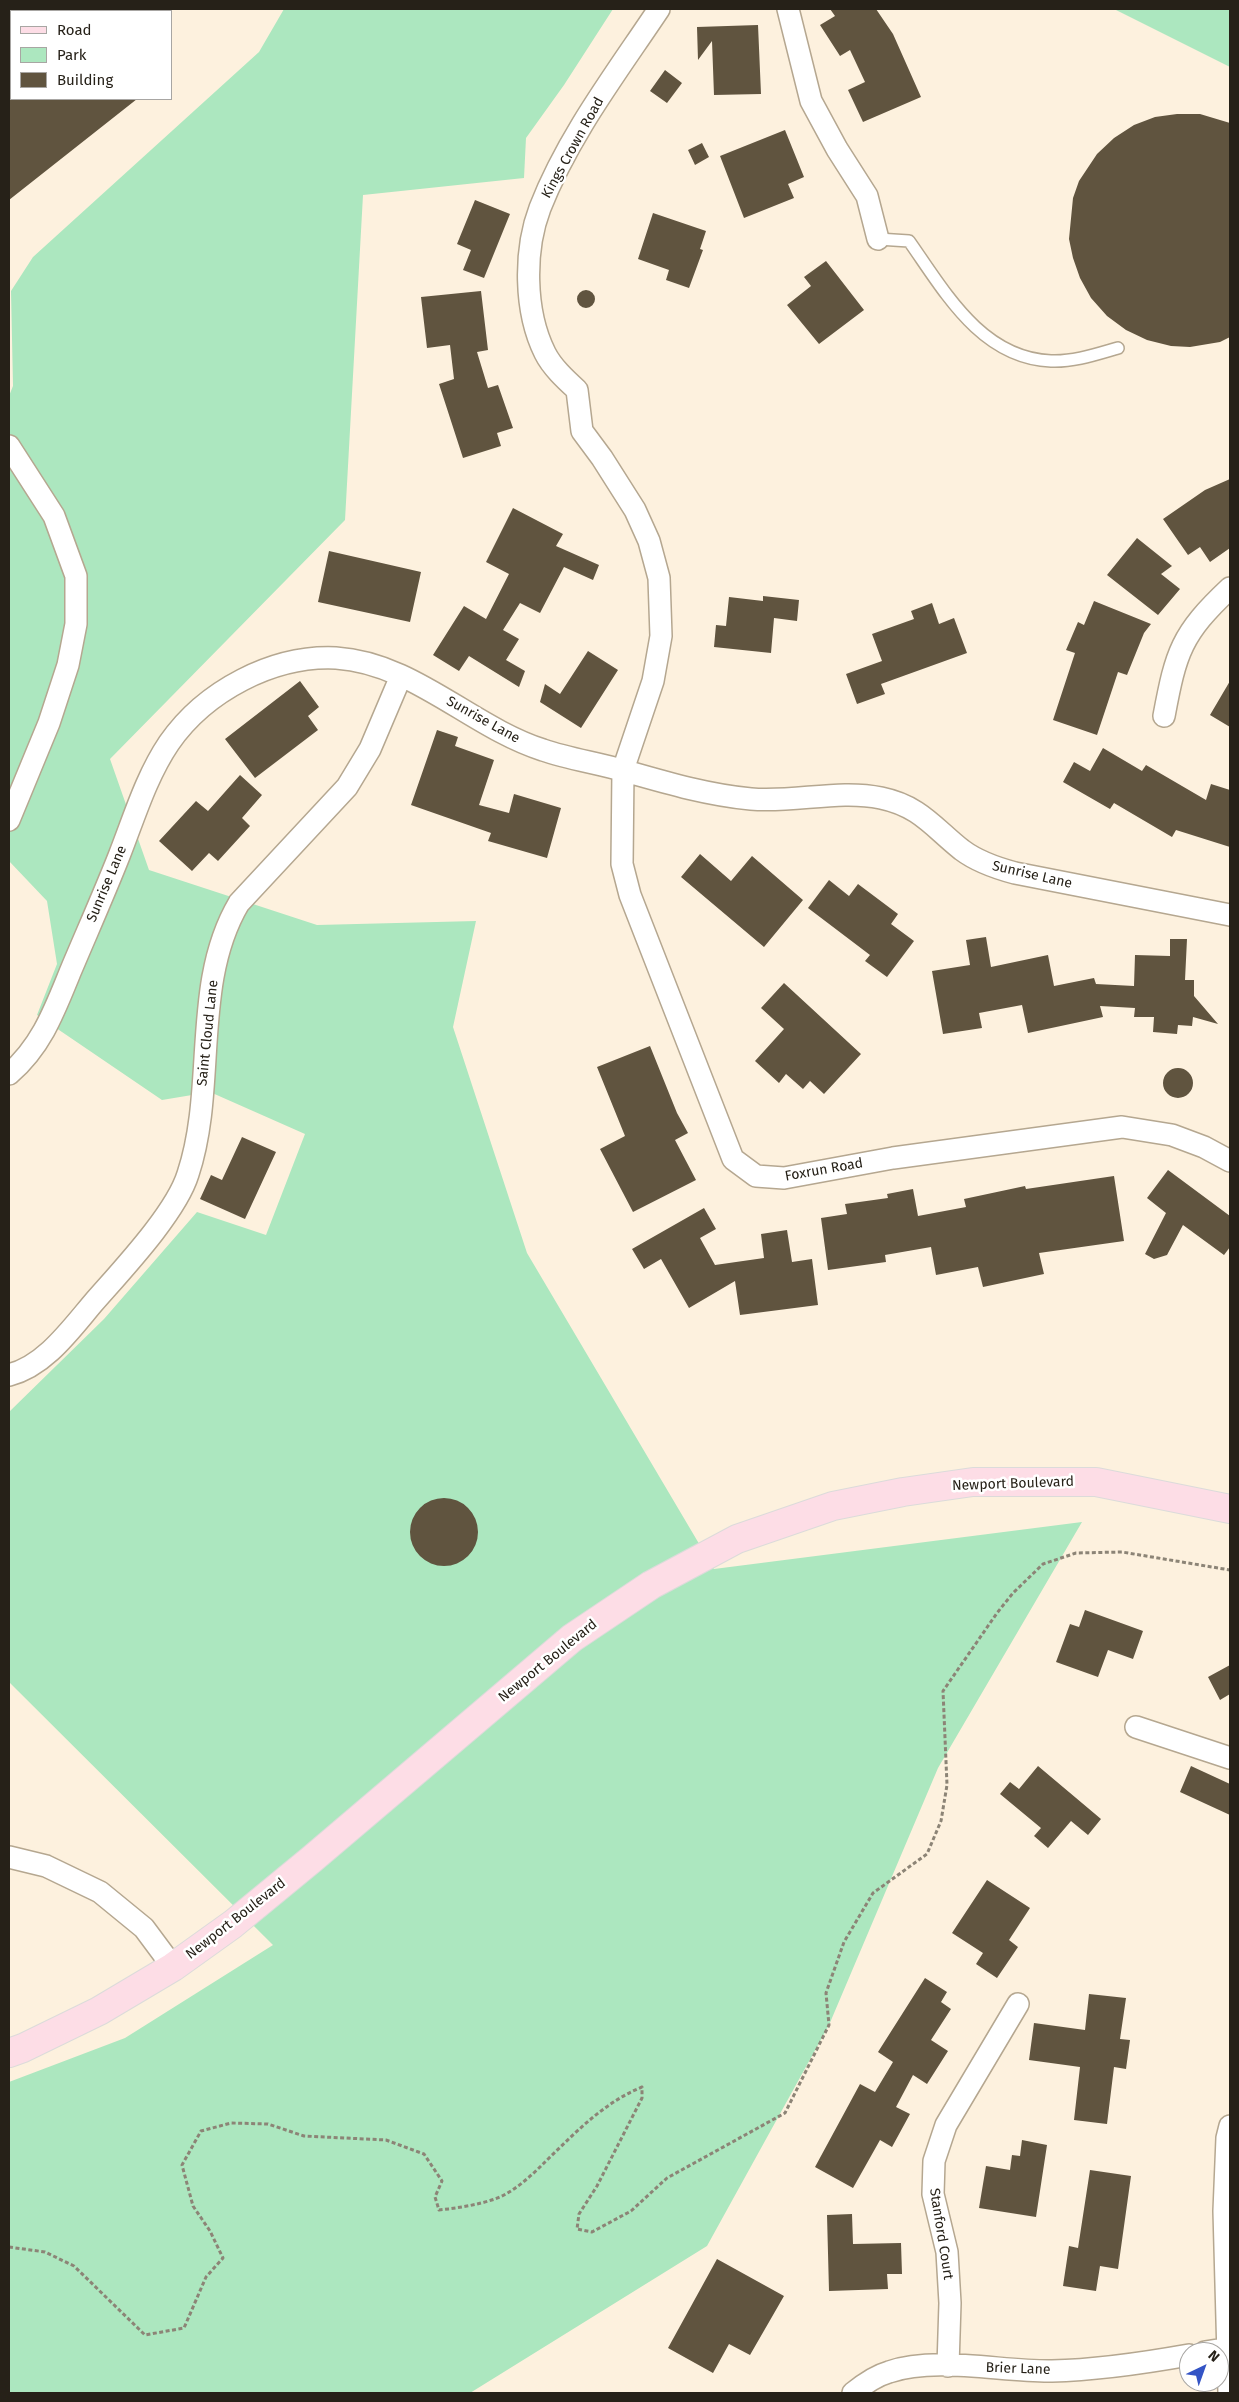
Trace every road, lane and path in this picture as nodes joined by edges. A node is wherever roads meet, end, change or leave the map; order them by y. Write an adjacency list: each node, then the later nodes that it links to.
1 (659, 9): 9 (street, Kings Crown Road)
2 (788, 9): 3 (street)
3 (878, 239): 4 (lane)
4 (1118, 348)
5 (9, 446): 10 (street)
6 (1230, 588): 8 (street)
7 (401, 676): 9 (street, Sunrise Lane); 12 (street, Sunrise Lane); 14 (street, Saint Cloud Lane)
8 (1164, 716)
9 (623, 770): 11 (street, Sunrise Lane); 13 (street, Foxrun Road)
10 (9, 820)
11 (1230, 915)
12 (9, 1074)
13 (1230, 1161)
14 (9, 1375)
15 (1230, 1509): 20 (main road, Newport Boulevard)
16 (1230, 1570): 24 (path)
17 (1136, 1727): 18 (street)
18 (1230, 1758)
19 (9, 1857): 20 (street)
20 (173, 1967): 22 (main road, Newport Boulevard)
21 (1018, 2004): 27 (street, Stanford Court)
22 (9, 2053)
23 (1230, 2126): 25 (street)
24 (9, 2247)
25 (1229, 2342)
26 (1179, 2357): 27 (street, Brier Lane)
27 (948, 2366): 28 (street, Brier Lane)
28 (853, 2393)

